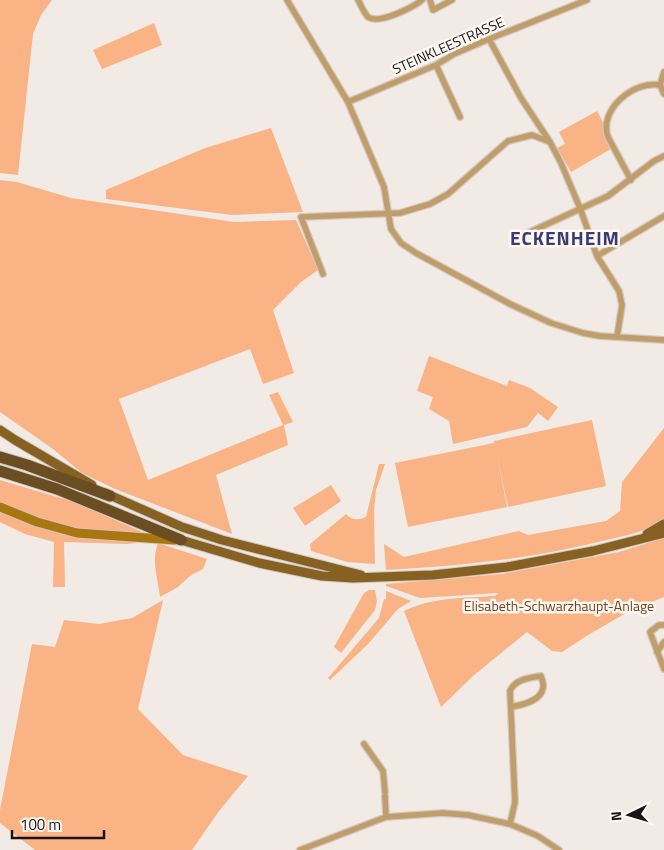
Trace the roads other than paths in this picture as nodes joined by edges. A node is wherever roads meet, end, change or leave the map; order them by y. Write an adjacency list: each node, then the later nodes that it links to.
1 (287, 0): 12 (street)
2 (358, 0): 3 (street)
3 (422, 0)
4 (430, 0): 5 (street)
5 (452, 0)
6 (587, 0): 7 (street, STEINKLEESTRASSE)
7 (489, 39): 8 (street, STEINKLEESTRASSE); 14 (street)
8 (436, 65): 12 (street, STEINKLEESTRASSE); 13 (street)
9 (664, 72): 10 (street)
10 (660, 86): 11 (street); 16 (street)
11 (664, 94)
12 (348, 102): 18 (street)
13 (460, 117)
14 (550, 142): 17 (street); 18 (street)
15 (664, 156): 16 (street)
16 (631, 180): 17 (street)
17 (580, 208): 20 (street); 21 (street)
18 (388, 213): 22 (street); 23 (street)
19 (664, 216): 21 (street)
20 (517, 238)
21 (596, 256): 23 (street)
22 (324, 274)
23 (617, 337): 24 (street)
24 (664, 340)
25 (0, 430): 28 (main road)
26 (0, 457): 28 (highway)
27 (0, 471): 33 (highway)
28 (110, 496): 34 (main road)
29 (0, 507): 33 (main road)
30 (664, 524): 32 (main road)
31 (664, 533): 32 (main road)
32 (638, 539): 34 (main road)
33 (181, 540): 34 (main road)
34 (369, 577)
35 (664, 625): 37 (street)
36 (664, 642): 37 (street)
37 (657, 652): 38 (street)
38 (664, 669)
39 (511, 707): 39 (street); 42 (street)
40 (364, 744): 41 (street)
41 (386, 817): 42 (street); 43 (street)
42 (510, 824): 44 (street)
43 (300, 850)
44 (559, 850)

